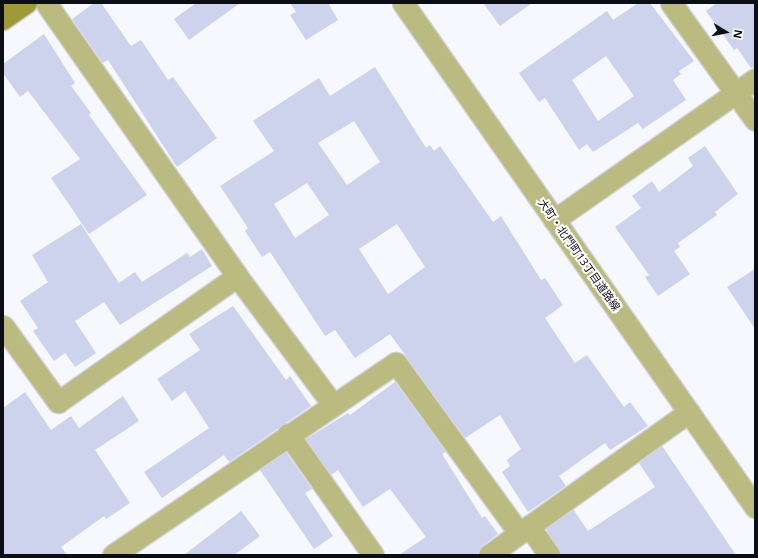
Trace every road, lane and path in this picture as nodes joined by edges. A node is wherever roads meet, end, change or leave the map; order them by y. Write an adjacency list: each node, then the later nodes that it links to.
1 (26, 3): 5 (street)
2 (46, 3): 10 (street)
3 (403, 3): 9 (street, 大町・北門町13丁目道路線)
4 (671, 3): 7 (street)
5 (3, 19)
6 (755, 79): 7 (street)
7 (736, 93): 8 (street); 9 (street)
8 (755, 120)
9 (554, 220): 13 (street, 大町・北門町13丁目道路線)
10 (237, 276): 11 (street); 12 (street)
11 (3, 326)
12 (333, 404): 14 (street); 16 (street)
13 (689, 412): 15 (street, 大町・北門町13丁目道路線); 16 (street)
14 (288, 434): 17 (street); 18 (street)
15 (752, 498)
16 (524, 530): 19 (street); 20 (street)
17 (126, 551)
18 (373, 555)
19 (489, 555)
20 (549, 555)

